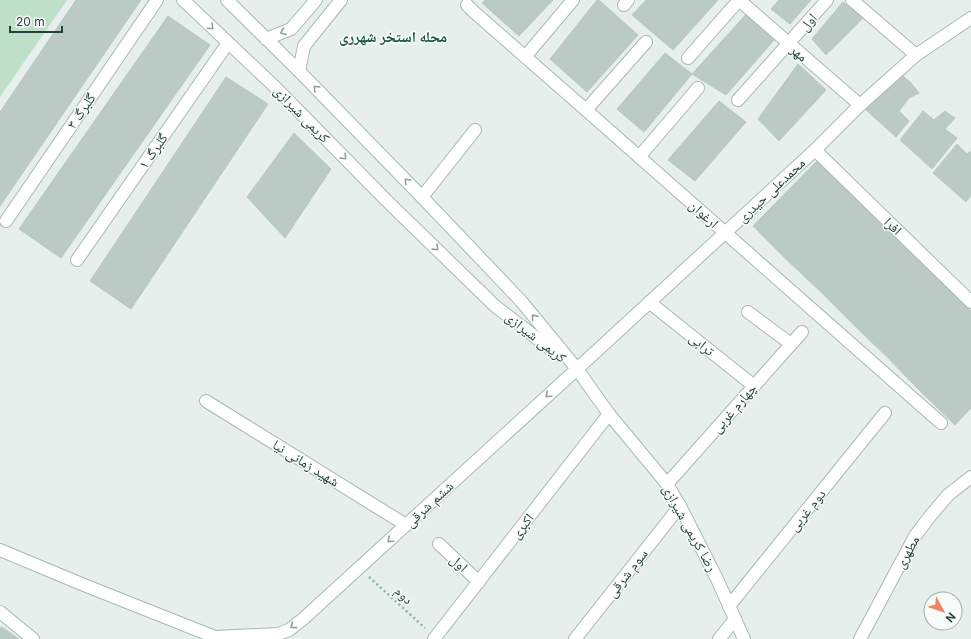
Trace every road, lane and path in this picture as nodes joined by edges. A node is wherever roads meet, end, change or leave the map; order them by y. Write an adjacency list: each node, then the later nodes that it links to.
1 (157, 0): 29 (street, گلبرگ ۳)
2 (183, 0): 14 (street, کریمی شیرازی, one-way to 14)
3 (227, 0): 13 (street, کریمی شیرازی)
4 (341, 0): 11 (street)
5 (573, 0): 18 (street)
6 (739, 0): 16 (street, مهر); 19 (street)
7 (827, 0): 16 (street, اول)
8 (852, 0): 17 (street)
9 (314, 3): 11 (street); 13 (street, one-way to 13)
10 (467, 5): 18 (street, ارغوان)
11 (328, 18): 20 (street)
12 (971, 18): 17 (street, محمدعلی حیدری)
13 (266, 39): 20 (street, کریمی شیرازی)
14 (228, 42): 31 (street, گلبرگ ۱); 37 (street, کریمی شیرازی, one-way to 37)
15 (646, 42): 24 (street)
16 (789, 44): 22 (street, اول); 23 (street, مهر)
17 (916, 55): 23 (street, محمدعلی حیدری)
18 (524, 56): 24 (street, ارغوان)
19 (688, 58)
20 (299, 71): 28 (street, کریمی شیرازی, one-way to 20)
21 (698, 88): 27 (street)
22 (738, 100)
23 (860, 105): 26 (street, محمدعلی حیدری)
24 (586, 110): 27 (street, ارغوان)
25 (475, 130): 28 (street)
26 (815, 150): 30 (street, محمدعلی حیدری); 33 (street, افرا)
27 (639, 157): 30 (street, ارغوان)
28 (422, 197): 37 (street, کریمی شیرازی, one-way to 28)
29 (6, 221)
30 (725, 233): 32 (street, محمدعلی حیدری); 42 (street, ارغوان)
31 (77, 260)
32 (649, 302): 37 (street, محمدعلی حیدری); 38 (street, ترابی)
33 (971, 302)
34 (748, 312): 36 (street)
35 (802, 332): 36 (street, چهارم غربی)
36 (791, 344): 38 (street, چهارم غربی)
37 (577, 369): 41 (street, رضا کریمی شیرازی); 46 (street, ششم شرقی, one-way to 46)
38 (754, 386): 44 (street, چهارم غربی)
39 (206, 401): 46 (street, شهید زمانی نیا)
40 (885, 413): 51 (street, دوم غربی)
41 (609, 414): 44 (street, رضا کریمی شیرازی); 50 (street, اکبری)
42 (941, 423)
43 (971, 477): 61 (street, مطهری)
44 (667, 484): 45 (street, رضا کریمی شیرازی)
45 (680, 506): 51 (street, رضا کریمی شیرازی); 58 (street, سوم شرقی)
46 (406, 525): 49 (street, ششم شرقی, one-way to 49)
47 (439, 544): 50 (street, اول)
48 (0, 550): 55 (street)
49 (360, 568): 54 (street, ششم شرقی, one-way to 54); 56 (path, دوم)
50 (478, 582): 56 (street, اکبری)
51 (729, 606): 53 (street, رضا کریمی شیرازی)
52 (0, 612): 57 (street)
53 (735, 619): 59 (street); 60 (street, رضا کریمی شیرازی)
54 (281, 637): 55 (street)
55 (213, 638)
56 (435, 638)
57 (33, 639)
58 (575, 639)
59 (719, 639)
60 (744, 639)
61 (860, 639)

